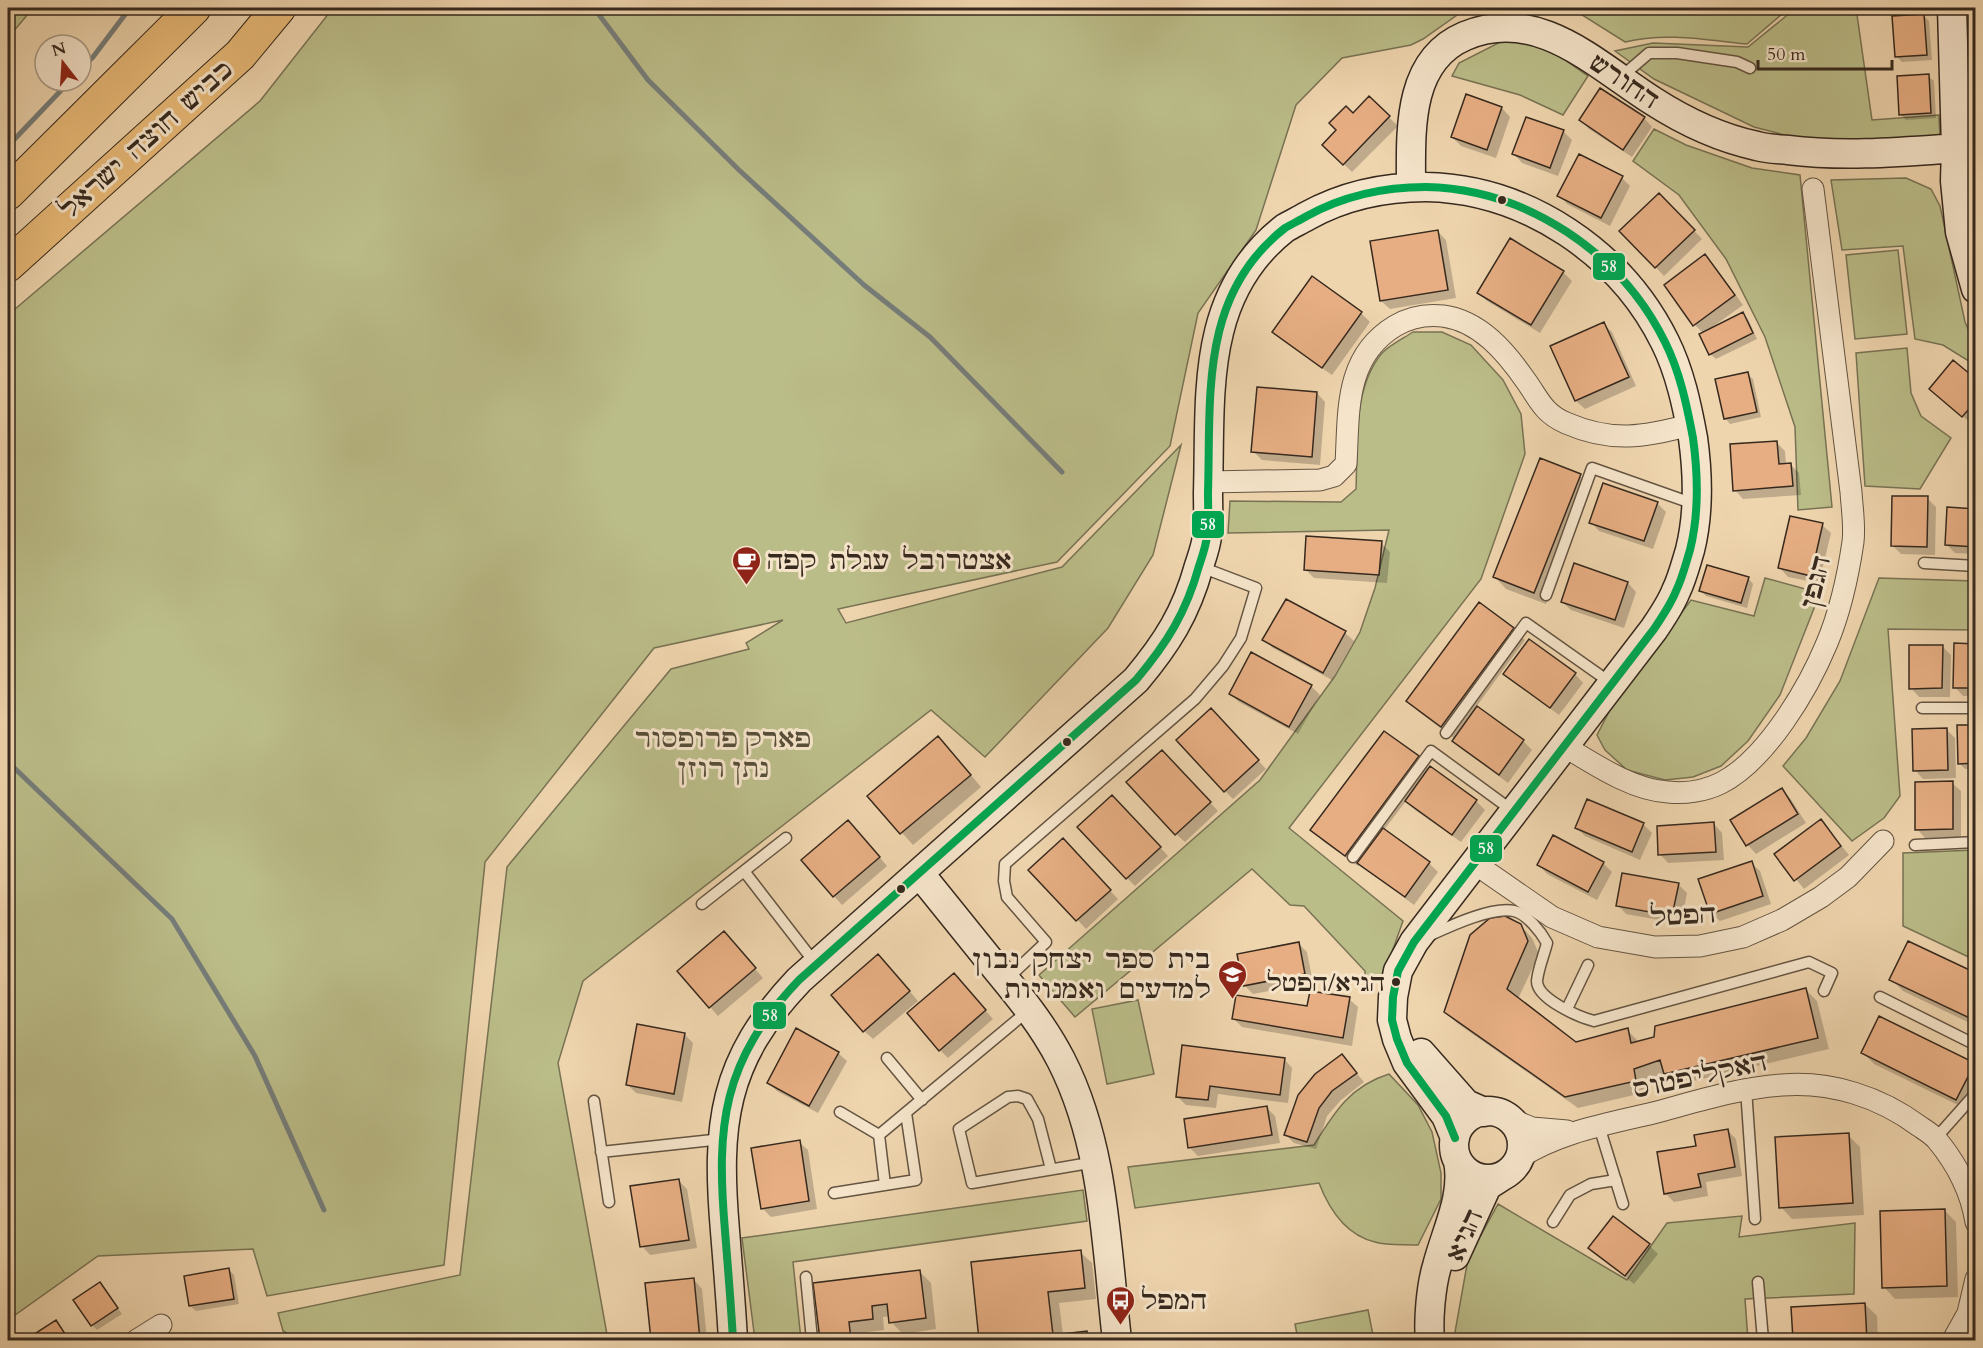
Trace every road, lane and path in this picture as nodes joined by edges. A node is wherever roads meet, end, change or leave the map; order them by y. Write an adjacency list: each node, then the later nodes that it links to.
1 (194, 8): 9 (highway)
2 (279, 8): 10 (highway, כביש חוצה ישראל)
3 (1952, 8): 6 (street)
4 (1750, 68): 5 (lane)
5 (1620, 78): 6 (street, החורש); 7 (street, החורש)
6 (1956, 148): 11 (street)
7 (1411, 187): 12 (street, הגיא); 13 (street, הגיא)
8 (1813, 189): 23 (street, הגפן)
9 (8, 193)
10 (8, 265)
11 (1976, 289)
12 (1690, 425): 13 (street); 14 (street, הגיא)
13 (1209, 482): 16 (street, הגיא)
14 (1696, 505): 18 (lane); 19 (street, הגיא)
15 (1924, 563): 17 (lane)
16 (1199, 566): 32 (street, הגיא); 37 (lane)
17 (1976, 566)
18 (1546, 595)
19 (1613, 684): 22 (lane); 23 (street, הגיא)
20 (1922, 708): 21 (lane)
21 (1976, 708)
22 (1446, 733)
23 (1564, 746): 24 (street, הגיא)
24 (1514, 812): 29 (lane); 30 (street, הגיא)
25 (786, 837): 31 (lane)
26 (1883, 841): 30 (street, הפטל)
27 (1976, 842): 28 (lane)
28 (1915, 845)
29 (1353, 857)
30 (1474, 863): 34 (street, הגיא)
31 (744, 871): 33 (lane); 35 (lane)
32 (920, 874): 35 (street, הגיא); 37 (street)
33 (702, 904)
34 (1414, 942): 40 (street, הגיא); 41 (lane)
35 (817, 965): 54 (street, הגיא)
36 (1588, 965): 41 (lane)
37 (1006, 980): 42 (street)
38 (1824, 991): 41 (lane)
39 (1880, 997): 43 (lane)
40 (1393, 1002): 51 (street); 56 (street, הגיא)
41 (1567, 1009)
42 (1029, 1010): 47 (lane); 58 (street)
43 (1976, 1045)
44 (887, 1058): 47 (lane)
45 (1746, 1089): 52 (street, האקליפטוס); 55 (street, האקליפטוס); 67 (lane)
46 (1976, 1094): 55 (lane)
47 (922, 1100): 50 (lane)
48 (594, 1101): 57 (lane)
49 (840, 1112): 53 (lane)
50 (906, 1113): 53 (lane); 62 (lane)
51 (1495, 1114): 52 (street, האקליפטוס); 56 (street); 59 (street)
52 (1593, 1128): 59 (street, האקליפטוס); 61 (lane)
53 (879, 1136): 62 (lane)
54 (722, 1138): 57 (lane); 76 (street, הגיא)
55 (1936, 1138): 63 (street, האקליפטוס)
56 (1456, 1149): 59 (street); 73 (street, הגיא)
57 (602, 1152): 65 (lane)
58 (1095, 1162): 60 (lane); 78 (street)
59 (1510, 1167): 73 (street, הגיא)
60 (1051, 1169): 60 (lane)
61 (1616, 1180): 66 (lane); 68 (lane)
62 (885, 1185): 64 (lane)
63 (1971, 1188): 69 (street, האקליפטוס)
64 (834, 1193)
65 (609, 1202)
66 (1623, 1204)
67 (1755, 1219)
68 (1553, 1222)
69 (1976, 1222)
70 (806, 1277): 77 (lane)
71 (1976, 1279): 81 (street)
72 (1758, 1282): 80 (lane)
73 (1433, 1298): 79 (street, הגיא)
74 (161, 1325): 75 (street)
75 (137, 1341)
76 (734, 1341)
77 (812, 1341)
78 (1117, 1341)
79 (1430, 1341)
80 (1763, 1341)
81 (1953, 1341)

